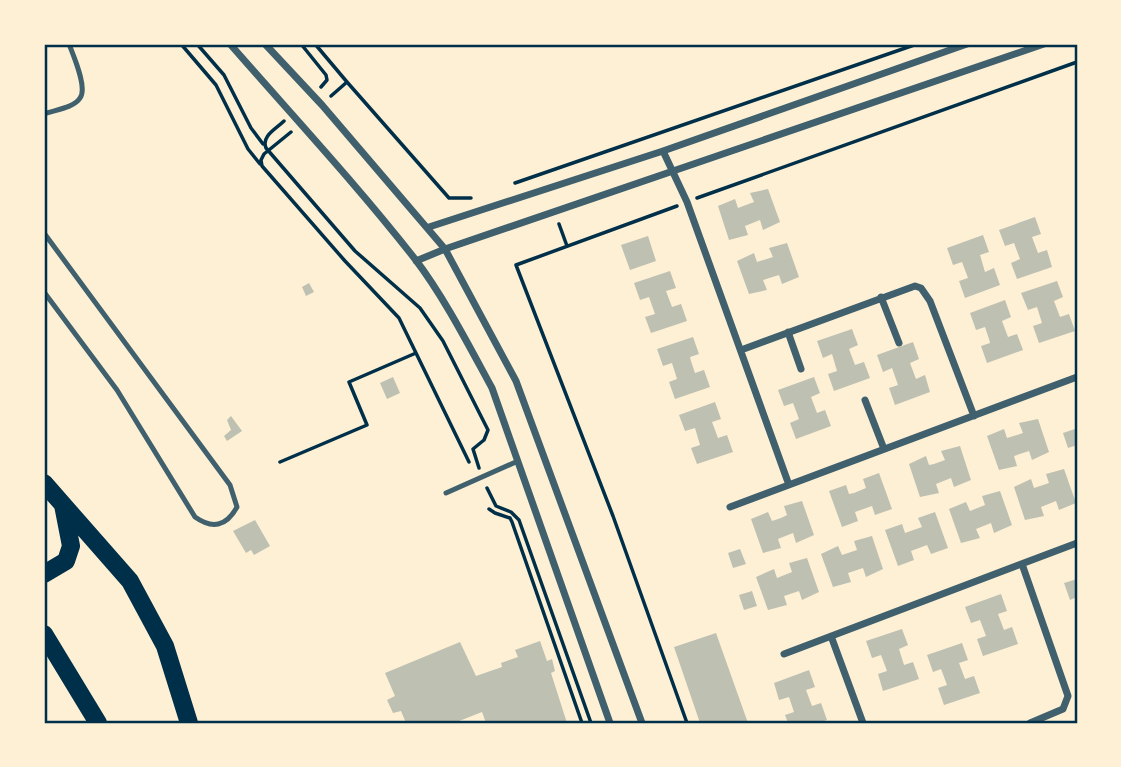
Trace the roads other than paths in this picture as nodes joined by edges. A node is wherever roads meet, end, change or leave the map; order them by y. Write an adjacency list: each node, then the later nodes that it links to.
1 (69, 44): 6 (lane)
2 (230, 44): 12 (street)
3 (265, 44): 9 (street)
4 (967, 44): 7 (street)
5 (1044, 44): 8 (street)
6 (44, 114)
7 (663, 151): 8 (street); 9 (street)
8 (671, 172): 11 (street); 17 (street)
9 (429, 227): 11 (street)
10 (44, 233): 13 (lane)
11 (445, 249): 12 (street); 38 (street)
12 (416, 261): 23 (street)
13 (44, 292)
14 (881, 297): 15 (street); 16 (street); 21 (street)
15 (788, 332): 17 (street); 18 (street)
16 (898, 342)
17 (741, 350): 25 (street)
18 (801, 369)
19 (1077, 377): 21 (street)
20 (864, 400): 22 (street)
21 (974, 416): 22 (street)
22 (884, 449): 25 (street)
23 (518, 461): 26 (lane); 37 (street)
24 (44, 483): 27 (main road)
25 (789, 485): 28 (street)
26 (446, 494)
27 (63, 504): 31 (main road); 36 (main road)
28 (730, 507)
29 (1077, 543): 30 (street)
30 (1022, 564): 33 (street); 40 (street)
31 (44, 574)
32 (44, 634): 35 (main road)
33 (831, 636): 34 (street); 39 (street)
34 (783, 654)
35 (98, 723)
36 (189, 723)
37 (610, 723)
38 (642, 723)
39 (863, 723)
40 (1030, 723)

